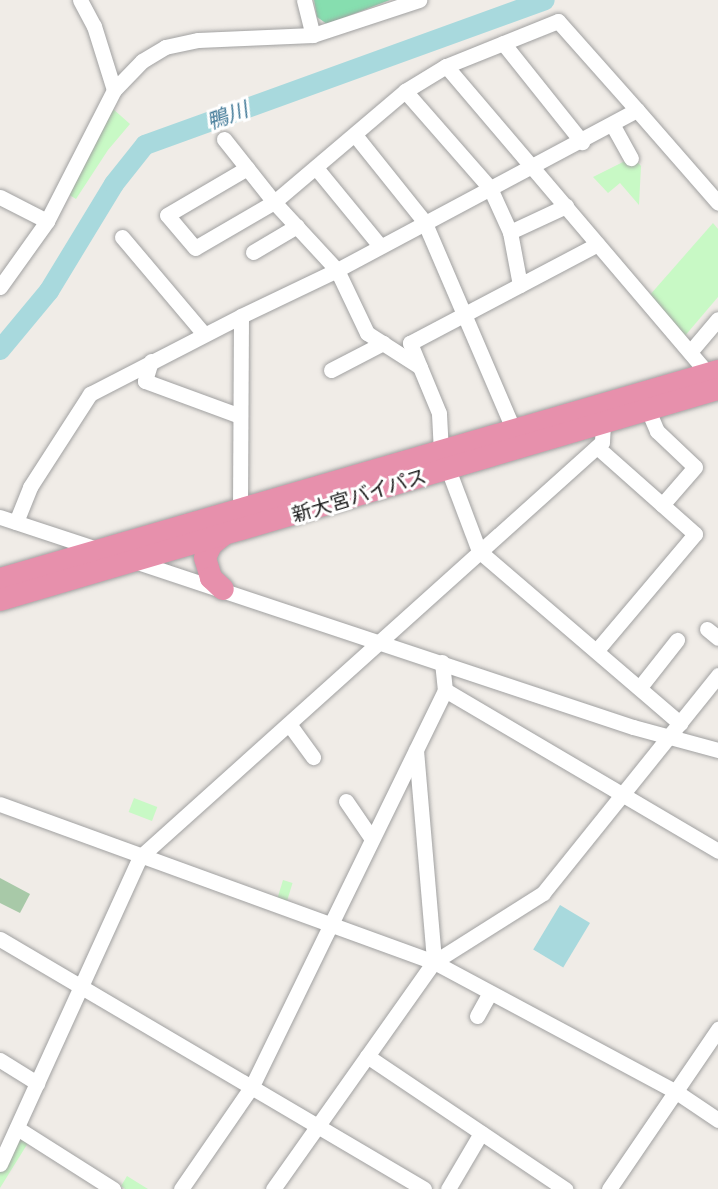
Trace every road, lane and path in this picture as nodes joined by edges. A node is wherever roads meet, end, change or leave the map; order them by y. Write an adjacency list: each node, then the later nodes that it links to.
1 (80, 0): 7 (street)
2 (304, 0): 4 (street)
3 (419, 0): 4 (street)
4 (314, 35): 7 (street)
5 (503, 43): 6 (street); 9 (street); 13 (street)
6 (446, 66): 8 (street); 15 (street)
7 (114, 90): 23 (street)
8 (405, 91): 11 (street); 18 (street)
9 (637, 110): 10 (street); 21 (street)
10 (612, 124): 13 (street); 14 (street)
11 (355, 135): 17 (street); 24 (street)
12 (224, 139): 16 (street)
13 (582, 142): 15 (street)
14 (631, 158)
15 (532, 166): 18 (street); 22 (street)
16 (247, 168): 20 (street); 20 (street)
17 (317, 169): 20 (street); 29 (street)
18 (489, 188): 24 (street); 26 (street)
19 (0, 198): 23 (street)
20 (274, 202): 25 (street)
21 (718, 203)
22 (566, 206): 26 (street); 28 (street)
23 (47, 221): 33 (street)
24 (424, 221): 29 (street); 34 (street)
25 (297, 226): 30 (street); 31 (street)
26 (510, 232): 32 (street)
27 (122, 237): 37 (street)
28 (598, 244): 32 (street); 39 (street)
29 (380, 246): 31 (street)
30 (253, 252)
31 (337, 270): 35 (street); 38 (street)
32 (520, 285): 34 (street)
33 (0, 287)
34 (466, 313): 41 (street); 47 (street)
35 (241, 315): 37 (street); 45 (street)
36 (718, 319): 39 (street)
37 (204, 333): 40 (street)
38 (383, 343): 41 (street); 42 (street)
39 (690, 352): 43 (street)
40 (151, 361): 45 (street); 53 (street)
41 (420, 367): 49 (street)
42 (331, 370)
43 (716, 382): 44 (highway, 新大宮バイパス); 47 (highway, 新大宮バイパス)
44 (648, 410): 46 (highway, 新大宮バイパス); 50 (street)
45 (240, 416): 51 (street)
46 (603, 424): 48 (street); 49 (highway, 新大宮バイパス)
47 (514, 431): 49 (highway, 新大宮バイパス)
48 (597, 447): 50 (street); 56 (street)
49 (444, 461): 51 (highway, 新大宮バイパス); 54 (highway, 新大宮バイパス); 56 (street)
50 (662, 505): 63 (street)
51 (240, 509): 55 (highway, 新大宮バイパス)
52 (0, 517): 53 (street)
53 (16, 522): 55 (street)
54 (222, 536): 57 (highway, 新大宮バイパス); 59 (highway)
55 (100, 550): 57 (street); 58 (highway, 新大宮バイパス)
56 (479, 551): 62 (street); 63 (street)
57 (133, 561): 59 (street); 60 (highway, 新大宮バイパス)
58 (0, 579)
59 (223, 589): 62 (street)
60 (0, 600)
61 (677, 640): 66 (street)
62 (382, 642): 64 (street); 69 (street)
63 (597, 650): 66 (street)
64 (442, 662): 67 (street); 70 (street)
65 (718, 675): 68 (street)
66 (640, 687): 68 (street)
67 (446, 690): 71 (street); 74 (street)
68 (680, 723): 70 (street)
69 (290, 724): 73 (street); 79 (street)
70 (668, 737): 72 (street); 74 (street)
71 (416, 748): 77 (street); 82 (street)
72 (718, 750)
73 (314, 757)
74 (622, 794): 78 (street); 82 (street)
75 (346, 801): 77 (street)
76 (0, 804): 79 (street)
77 (372, 839): 80 (street)
78 (718, 851)
79 (140, 857): 80 (street); 83 (street)
80 (331, 924): 82 (street); 90 (street)
81 (0, 939): 83 (street)
82 (434, 962): 84 (street); 87 (street)
83 (79, 988): 89 (street); 90 (street)
84 (490, 993): 85 (street); 91 (street)
85 (477, 1016)
86 (718, 1029): 91 (street)
87 (367, 1056): 93 (street); 95 (street)
88 (0, 1060): 89 (street)
89 (37, 1083): 94 (street)
90 (252, 1086): 93 (street); 98 (street)
91 (675, 1091): 92 (street); 103 (street)
92 (718, 1119)
93 (319, 1124): 99 (street); 100 (street)
94 (17, 1128): 96 (street); 97 (street)
95 (481, 1133): 101 (street); 102 (street)
96 (0, 1164)
97 (113, 1189)
98 (181, 1189)
99 (273, 1189)
100 (424, 1189)
101 (448, 1189)
102 (565, 1189)
103 (609, 1189)

